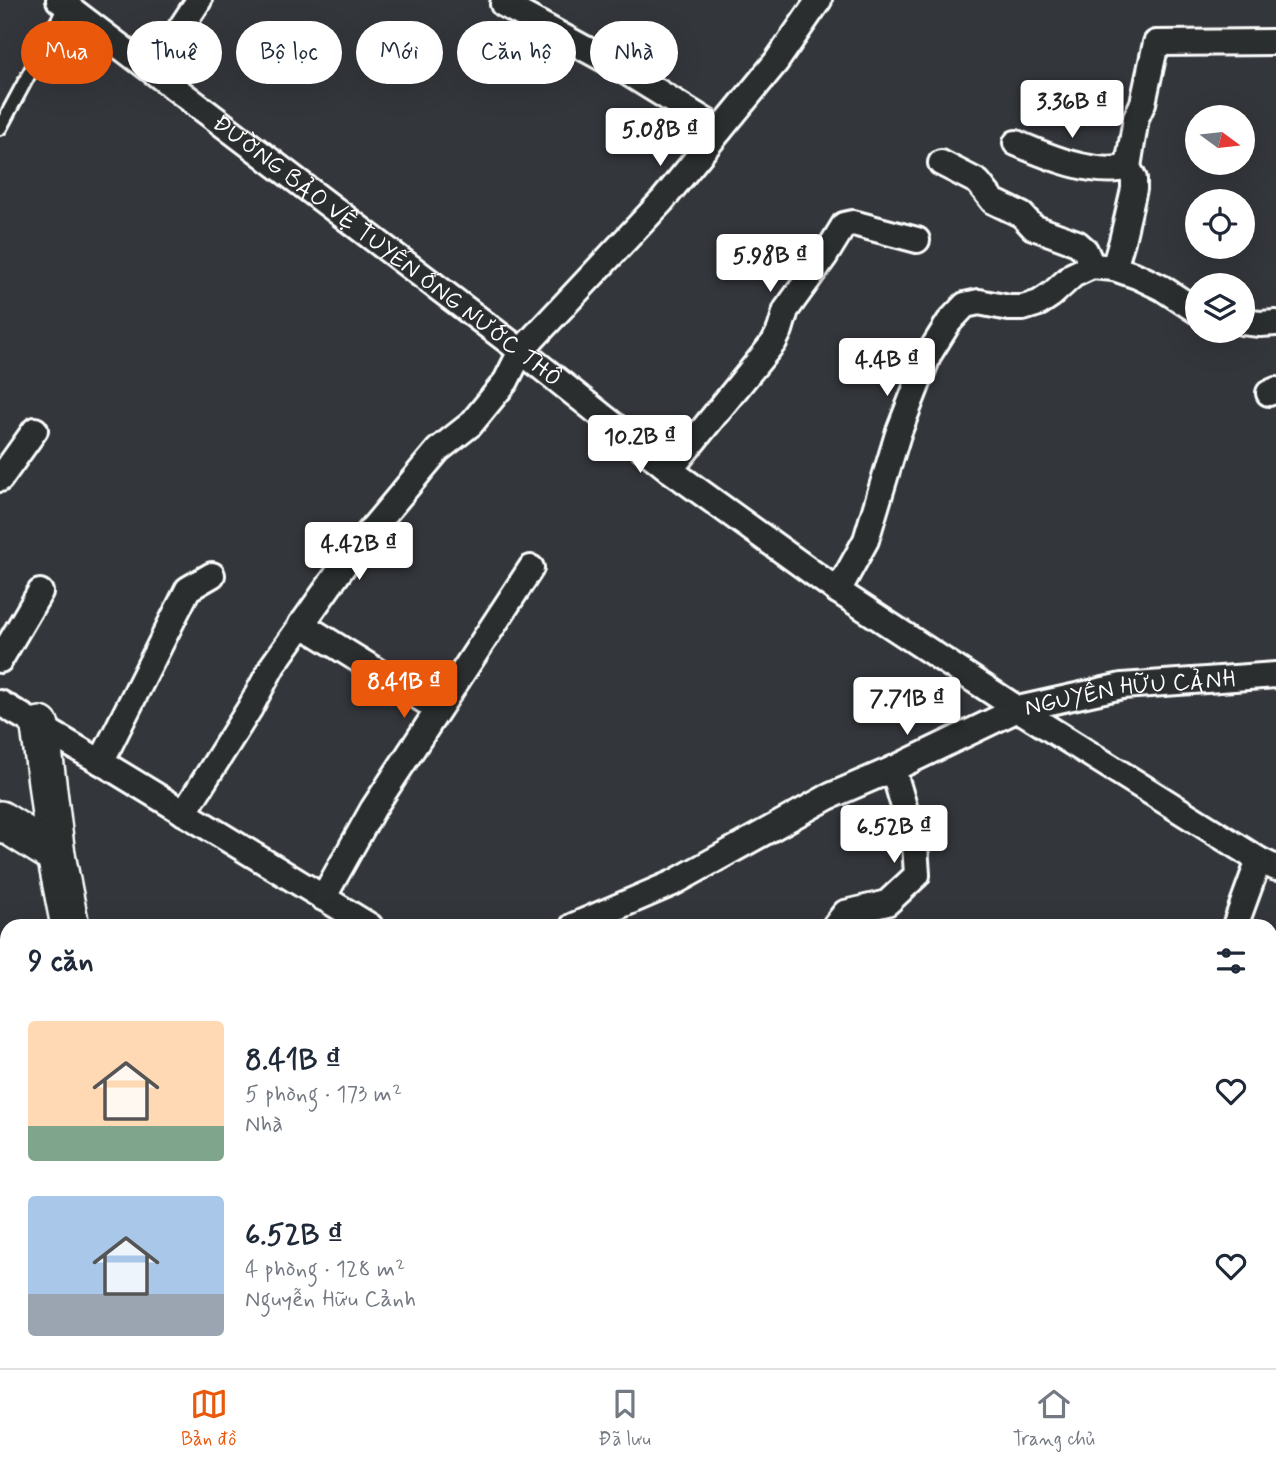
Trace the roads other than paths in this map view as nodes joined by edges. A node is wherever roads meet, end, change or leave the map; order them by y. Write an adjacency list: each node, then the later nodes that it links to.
1 (200, 0): 5 (street)
2 (819, 0): 10 (street)
3 (63, 2): 7 (street, ĐƯỜNG BẢO VỆ TUYẾN ỐNG NƯỚC THÔ); 9 (lane)
4 (503, 4): 10 (street)
5 (186, 21)
6 (1276, 42): 13 (street)
7 (127, 50)
8 (172, 84): 19 (street, ĐƯỜNG BẢO VỆ TUYẾN ỐNG NƯỚC THÔ)
9 (0, 128)
10 (720, 130): 19 (street)
11 (1016, 143): 13 (street)
12 (940, 163): 15 (street)
13 (1128, 167): 15 (street)
14 (916, 240): 21 (street)
15 (1103, 267): 16 (street); 25 (street)
16 (1185, 303)
17 (1276, 323): 18 (street)
18 (1255, 324)
19 (521, 351): 21 (street, ĐƯỜNG BẢO VỆ TUYẾN ỐNG NƯỚC THÔ); 27 (street)
20 (35, 429): 22 (street)
21 (670, 470): 25 (street, ĐƯỜNG BẢO VỆ TUYẾN ỐNG NƯỚC THÔ)
22 (0, 479)
23 (531, 568): 31 (street)
24 (212, 575): 34 (street)
25 (838, 591): 32 (street, ĐƯỜNG BẢO VỆ TUYẾN ỐNG NƯỚC THÔ)
26 (40, 592): 28 (street)
27 (302, 624): 31 (street); 36 (street)
28 (0, 660)
29 (1276, 675): 32 (street, NGUYỄN HỮU CẢNH)
30 (0, 703): 33 (street)
31 (438, 709): 40 (street)
32 (1018, 709): 35 (street, NGUYỄN HỮU CẢNH); 39 (street, ĐƯỜNG BẢO VỆ TUYẾN ỐNG NƯỚC THÔ)
33 (40, 726): 34 (street); 38 (street)
34 (101, 762): 36 (street)
35 (893, 768): 43 (street, NGUYỄN HỮU CẢNH); 44 (street)
36 (184, 813): 40 (street)
37 (0, 820): 38 (street)
38 (57, 855): 41 (street)
39 (1268, 864): 45 (street)
40 (323, 898): 42 (street)
41 (69, 919)
42 (358, 919)
43 (589, 919)
44 (840, 919)
45 (1239, 919)

